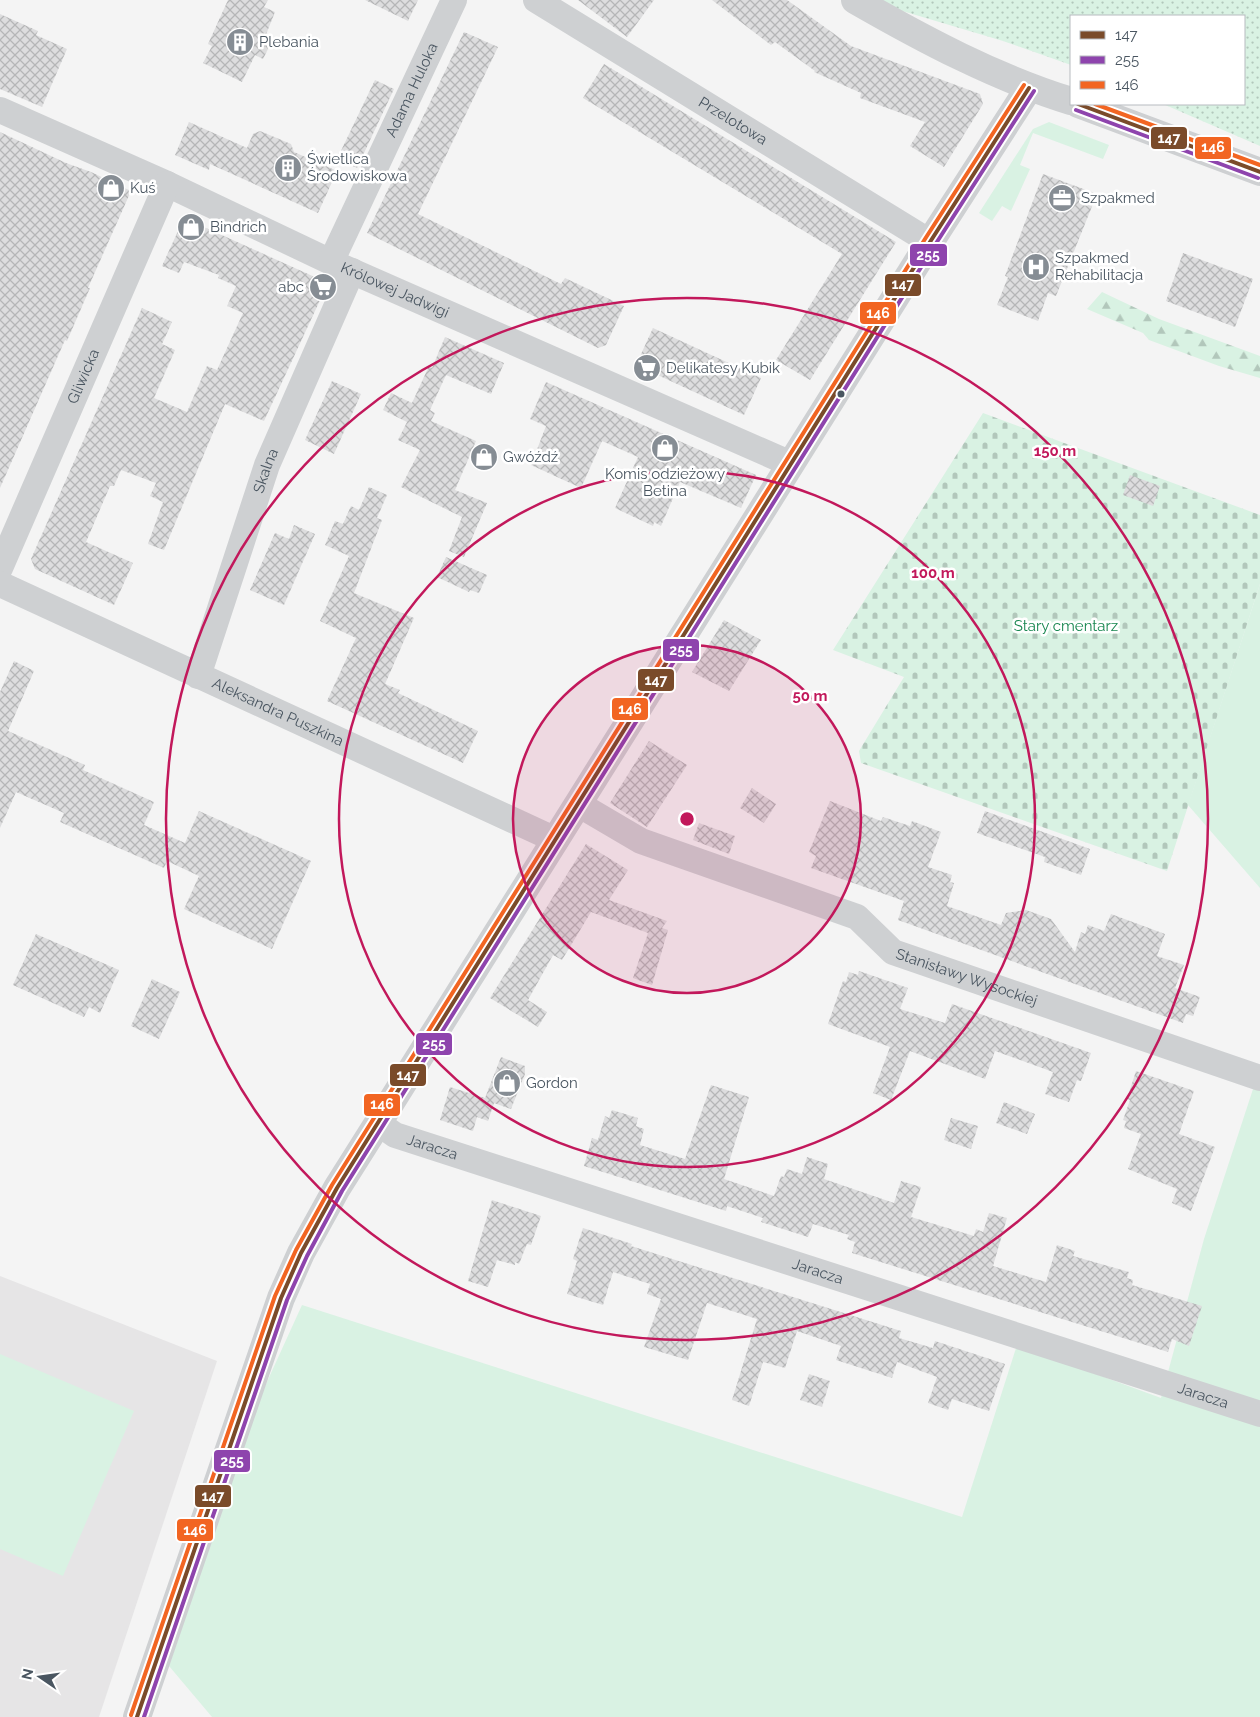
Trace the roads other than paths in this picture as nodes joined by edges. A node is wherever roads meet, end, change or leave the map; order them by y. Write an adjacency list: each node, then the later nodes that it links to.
1 (454, 0): 11 (street, Adama Huloka)
2 (536, 0): 10 (street, Przelotowa)
3 (854, 0): 4 (street)
4 (1028, 88): 5 (street); 10 (street)
5 (1070, 101)
6 (1081, 105): 8 (street)
7 (0, 110): 9 (street, Królowej Jadwigi)
8 (1260, 172)
9 (167, 184): 11 (street, Królowej Jadwigi); 13 (street, Gliwicka)
10 (930, 242): 12 (street)
11 (342, 266): 12 (street, Królowej Jadwigi); 15 (street, Skalna)
12 (792, 464): 16 (street)
13 (0, 568)
14 (0, 584): 15 (street, Aleksandra Puszkina)
15 (198, 676): 17 (street, Aleksandra Puszkina)
16 (578, 804): 17 (street); 18 (street, Stanisławy Wysockiej)
17 (556, 840): 19 (street)
18 (1260, 1078)
19 (378, 1124): 20 (street, Jaracza); 21 (street)
20 (1260, 1414)
21 (137, 1717)

